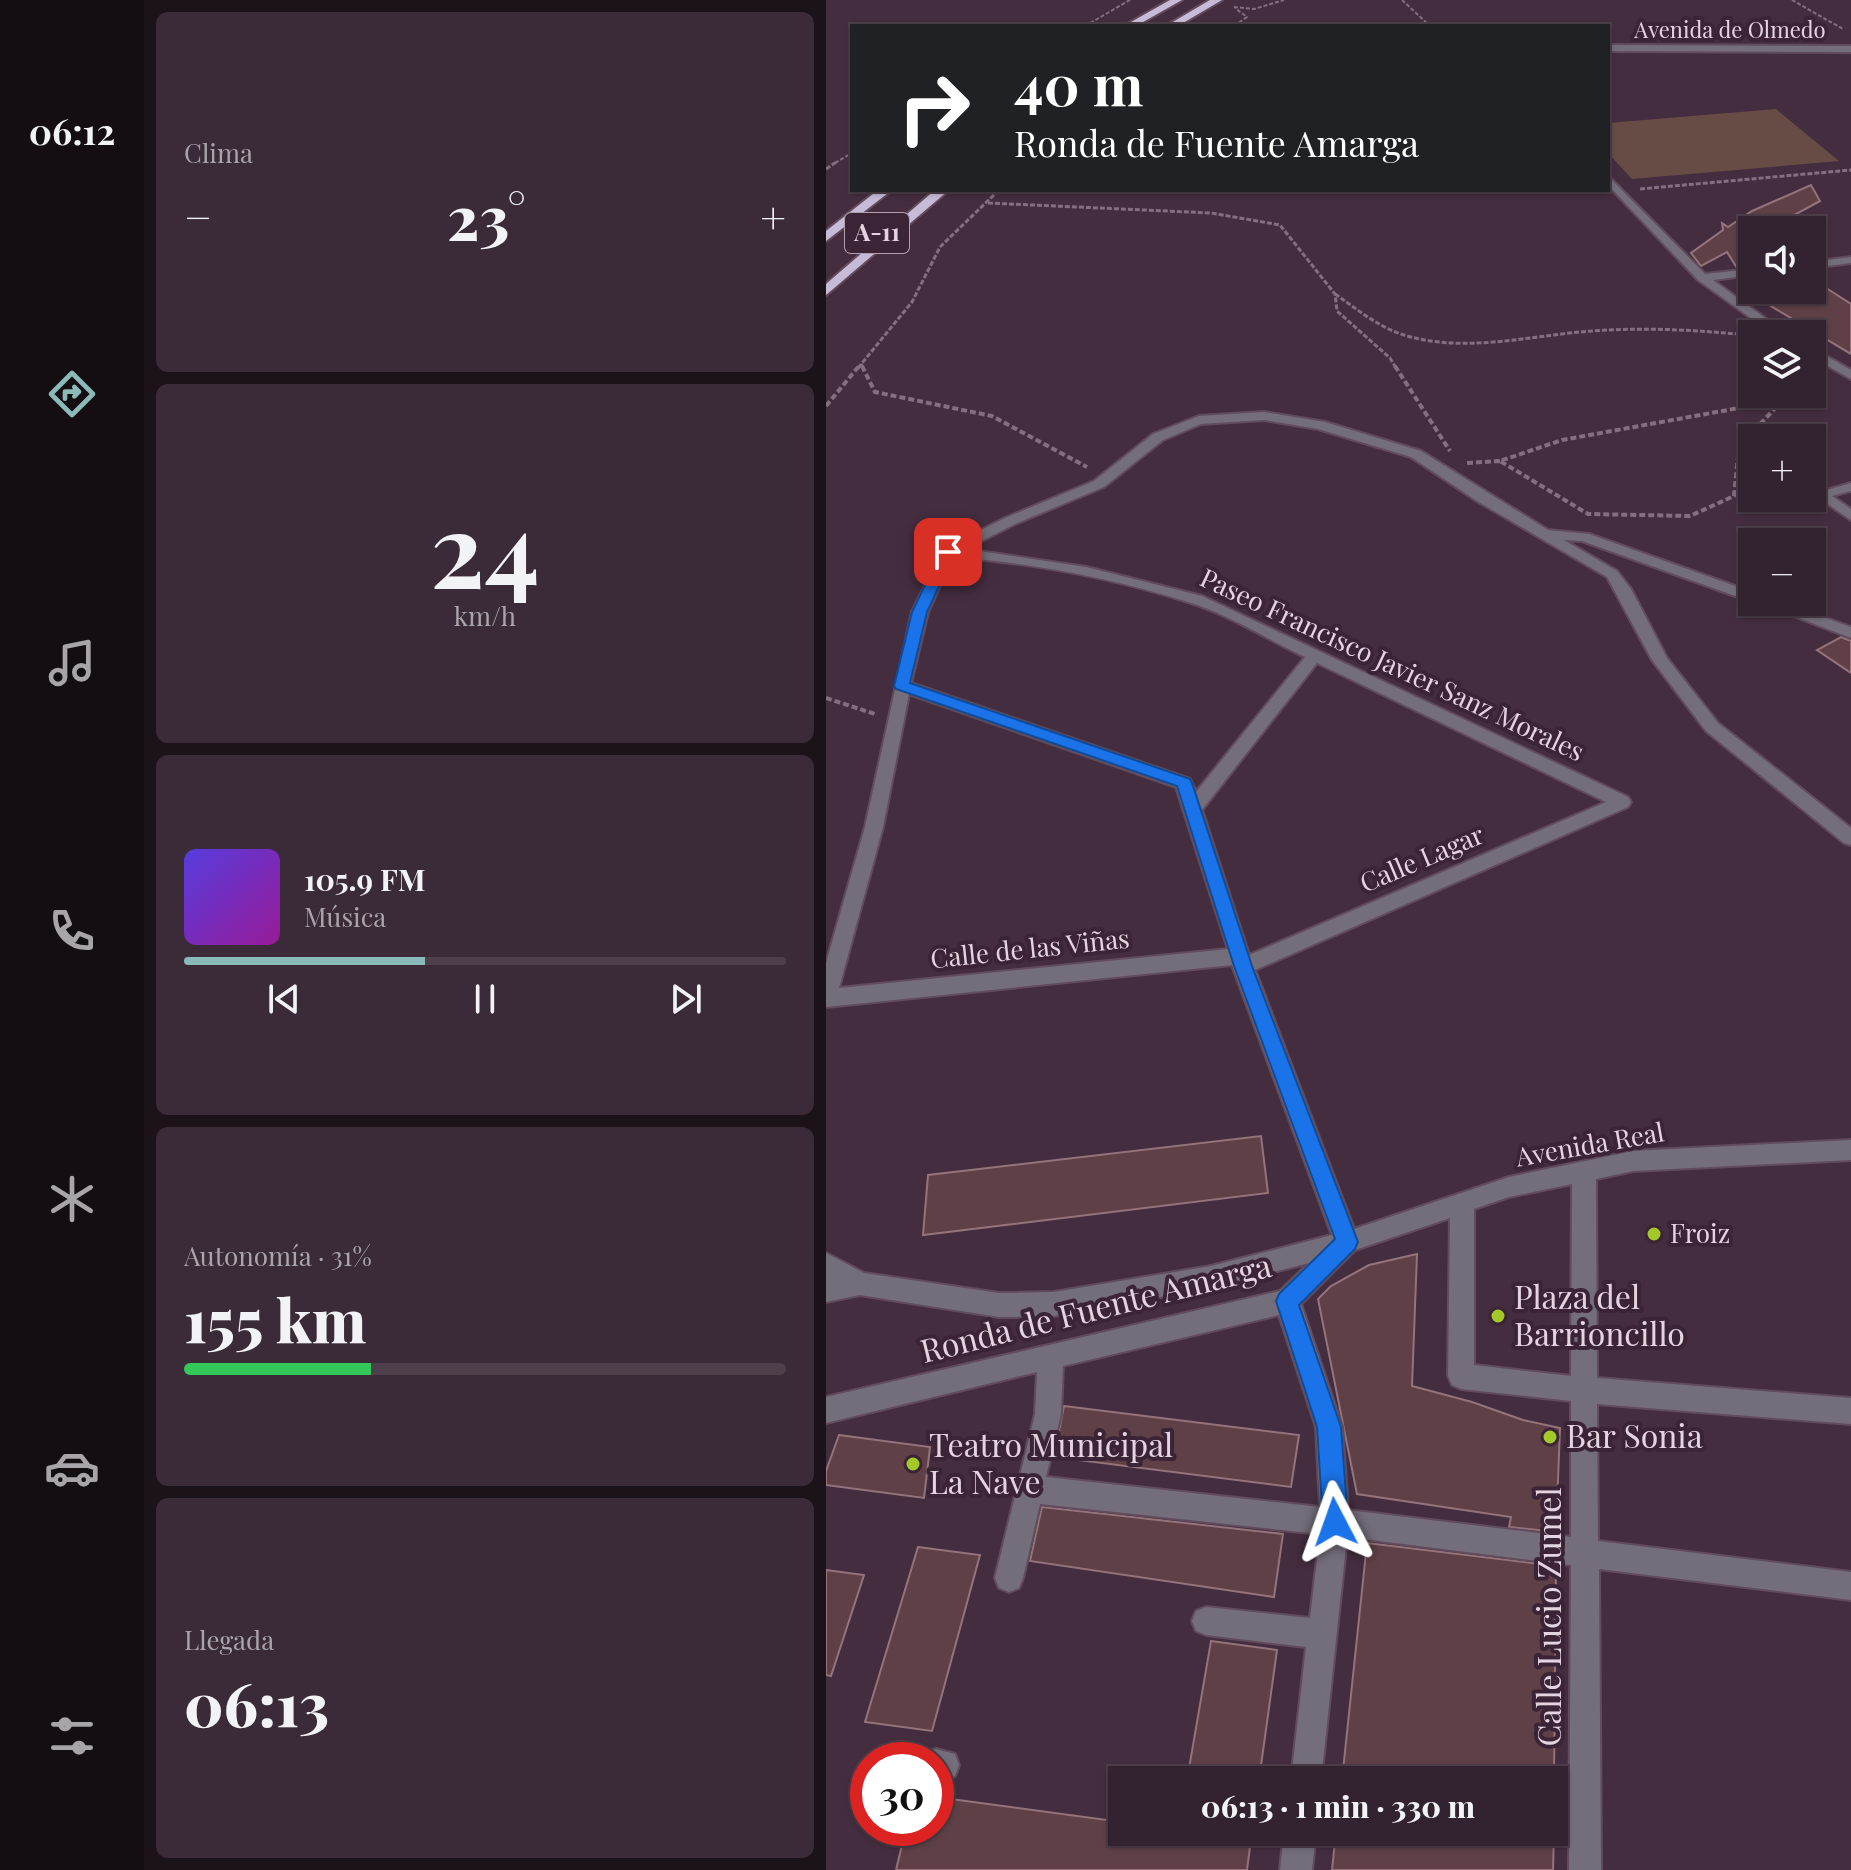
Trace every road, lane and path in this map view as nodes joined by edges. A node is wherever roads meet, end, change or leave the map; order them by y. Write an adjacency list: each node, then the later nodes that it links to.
1 (1130, 0): 7 (path)
2 (1177, 0): 8 (highway)
3 (1217, 0): 9 (highway)
4 (1284, 0): 10 (path)
5 (1402, 0): 11 (path)
6 (1792, 0): 12 (path)
7 (1088, 24)
8 (1133, 24)
9 (1175, 24)
10 (1237, 24)
11 (1428, 24)
12 (1851, 34)
13 (1610, 48): 14 (street, Avenida de Olmedo)
14 (1851, 49)
15 (850, 154): 16 (path)
16 (826, 169)
17 (1851, 170): 19 (path)
18 (1610, 181): 19 (street)
19 (1619, 191): 32 (street)
20 (864, 192): 26 (highway)
21 (883, 192): 27 (highway, A-11)
22 (927, 192): 31 (highway, A-11)
23 (941, 192): 33 (highway)
24 (997, 192): 25 (path)
25 (988, 203): 34 (path); 38 (path)
26 (836, 210)
27 (826, 237)
28 (1851, 260): 29 (street)
29 (1826, 263)
30 (1738, 274): 32 (street)
31 (826, 275)
32 (1702, 278): 35 (street)
33 (826, 291)
34 (1335, 294): 36 (path); 43 (path)
35 (1761, 320)
36 (1738, 334)
37 (1826, 360): 39 (street)
38 (861, 364): 40 (path); 44 (path)
39 (1851, 375)
40 (826, 406)
41 (1739, 408): 43 (path)
42 (1775, 408): 43 (path)
43 (1500, 461)
44 (1107, 478): 47 (street); 48 (street)
45 (1851, 487): 46 (street)
46 (1851, 516)
47 (1544, 533): 49 (street); 59 (street)
48 (948, 552): 52 (street, Paseo Francisco Javier Sanz Morales); 53 (street)
49 (1738, 592)
50 (1804, 616): 51 (street)
51 (1851, 633)
52 (1316, 654): 57 (street, Paseo Francisco Javier Sanz Morales); 58 (street)
53 (902, 686): 56 (street); 58 (street)
54 (828, 699): 55 (path); 56 (path)
55 (826, 707)
56 (895, 720): 61 (street)
57 (1622, 802): 60 (street, Calle Lagar)
58 (1192, 810): 60 (street)
59 (1851, 838)
60 (1242, 961): 61 (street, Calle de las Viñas); 65 (street)
61 (826, 998)
62 (1851, 1150): 63 (street, Avenida Real)
63 (1584, 1171): 64 (street, Avenida Real); 71 (street, Calle Lucio Zumel)
64 (1462, 1203): 65 (street, Avenida Real); 71 (street)
65 (1347, 1242): 67 (street, Ronda de Fuente Amarga); 69 (street, Ronda de Fuente Amarga)
66 (826, 1264): 67 (street, Ronda de Fuente Amarga)
67 (860, 1284): 68 (street, Ronda de Fuente Amarga)
68 (826, 1290)
69 (1287, 1301): 70 (street, Ronda de Fuente Amarga); 75 (street)
70 (1051, 1357): 72 (street, Ronda de Fuente Amarga); 74 (street)
71 (1586, 1390): 73 (street); 76 (street, Calle Lucio Zumel)
72 (826, 1410)
73 (1851, 1411)
74 (1031, 1489): 75 (street); 77 (street)
75 (1335, 1522): 76 (street); 80 (street)
76 (1587, 1553): 78 (street); 84 (street, Calle Lucio Zumel)
77 (1009, 1578)
78 (1851, 1586)
79 (1206, 1621): 80 (street)
80 (1323, 1634): 81 (street)
81 (1308, 1766)
82 (1299, 1846): 83 (street)
83 (1296, 1870)
84 (1585, 1870)

